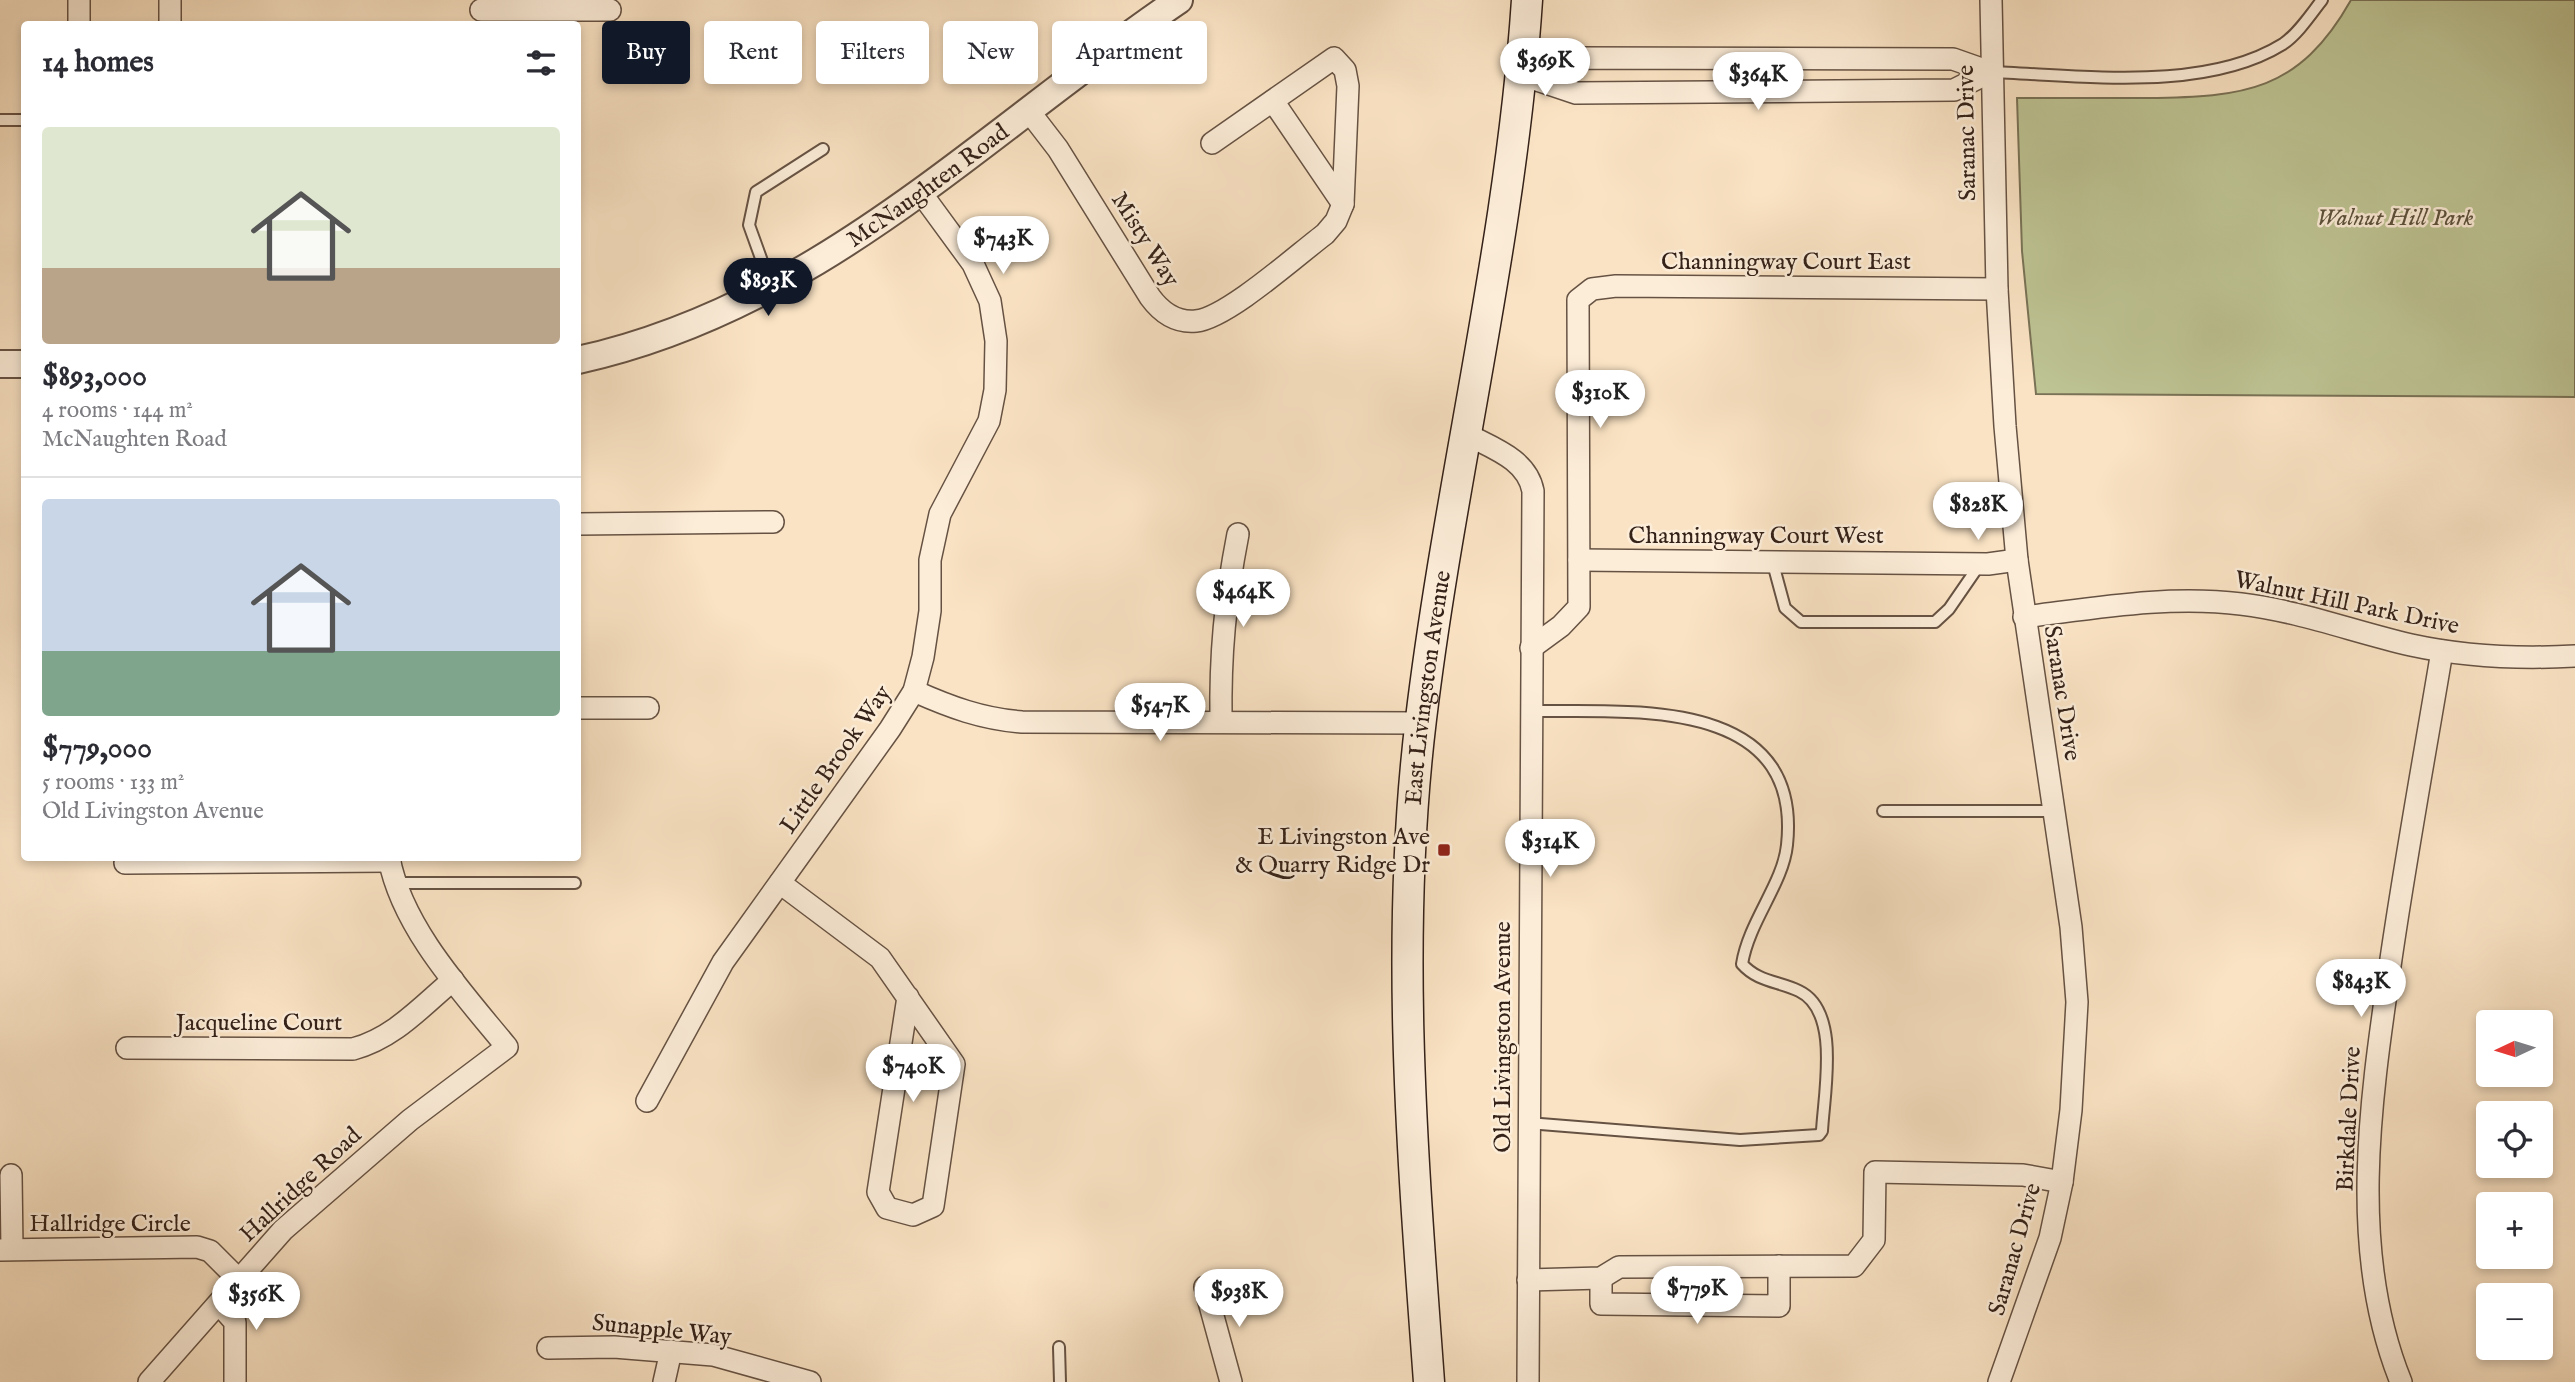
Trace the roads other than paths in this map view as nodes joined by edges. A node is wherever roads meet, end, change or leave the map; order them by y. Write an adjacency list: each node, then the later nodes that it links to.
1 (79, 0): 9 (street)
2 (170, 0): 10 (street)
3 (1179, 0): 14 (street, McNaughten Road)
4 (1527, 0): 12 (main road, East Livingston Avenue)
5 (1991, 0): 11 (street, Saranac Drive)
6 (2322, 0): 11 (lane)
7 (610, 10): 8 (street)
8 (477, 12)
9 (79, 21)
10 (170, 21)
11 (1990, 72): 12 (street); 12 (street); 22 (street, Saranac Drive)
12 (1522, 75): 26 (main road, East Livingston Avenue)
13 (1272, 101): 17 (street, Misty Way); 20 (street); 20 (street, Misty Way)
14 (1028, 110): 19 (street, McNaughten Road); 20 (street, Misty Way)
15 (0, 120): 16 (lane)
16 (21, 120)
17 (1212, 143)
18 (823, 149): 21 (lane)
19 (921, 192): 21 (street, McNaughten Road); 38 (street, Little Brook Way)
20 (1343, 204)
21 (772, 289): 23 (street, McNaughten Road)
22 (1997, 289): 30 (street, Channingway Court East); 32 (street, Saranac Drive)
23 (581, 359)
24 (0, 364): 25 (street)
25 (21, 364)
26 (1466, 433): 35 (street, Old Livingston Avenue); 43 (main road, East Livingston Avenue)
27 (773, 522): 28 (street)
28 (581, 524)
29 (1238, 534): 42 (street)
30 (1579, 560): 31 (street, Channingway Court West); 35 (street)
31 (1772, 560): 33 (street, Channingway Court West); 33 (lane)
32 (2017, 560): 33 (street, Channingway Court West); 34 (street, Saranac Drive)
33 (1980, 564)
34 (2025, 617): 36 (street, Walnut Hill Park Drive); 45 (street, Saranac Drive)
35 (1531, 648): 41 (street, Old Livingston Avenue)
36 (2442, 651): 37 (street, Walnut Hill Park Drive); 78 (street, Birkdale Drive)
37 (2575, 656)
38 (914, 691): 42 (street); 51 (street, Little Brook Way)
39 (581, 708): 40 (street)
40 (648, 708)
41 (1530, 711): 56 (street, Old Livingston Avenue); 56 (lane)
42 (1221, 722): 43 (street)
43 (1420, 723): 75 (main road, East Livingston Avenue)
44 (1883, 811): 45 (lane)
45 (2055, 811): 58 (street, Saranac Drive)
46 (257, 861): 48 (street)
47 (390, 861): 49 (street)
48 (125, 863)
49 (395, 883): 50 (lane); 52 (street)
50 (575, 883)
51 (780, 883): 53 (street); 55 (street, Little Brook Way)
52 (453, 980): 54 (street, Jacqueline Court); 62 (street, Hallridge Road)
53 (908, 997): 53 (street)
54 (127, 1048)
55 (647, 1101)
56 (1528, 1123): 63 (street, Old Livingston Avenue)
57 (11, 1175): 59 (street, Hallridge Circle)
58 (2062, 1182): 60 (street); 77 (street, Saranac Drive)
59 (6, 1250): 62 (street, Hallridge Circle)
60 (1779, 1266): 61 (street); 61 (street)
61 (1601, 1278): 63 (street)
62 (238, 1279): 65 (street, Hallridge Road)
63 (1528, 1280): 76 (street, Old Livingston Avenue)
64 (1205, 1287): 74 (street)
65 (219, 1304): 69 (street, Hallridge Road); 70 (street)
66 (1059, 1347): 73 (lane)
67 (548, 1348): 68 (street, Sunapple Way)
68 (671, 1351): 71 (street); 72 (street, Sunapple Way)
69 (149, 1382)
70 (235, 1382)
71 (664, 1382)
72 (810, 1382)
73 (1060, 1382)
74 (1231, 1382)
75 (1429, 1382)
76 (1528, 1382)
77 (1999, 1382)
78 (2401, 1382)

